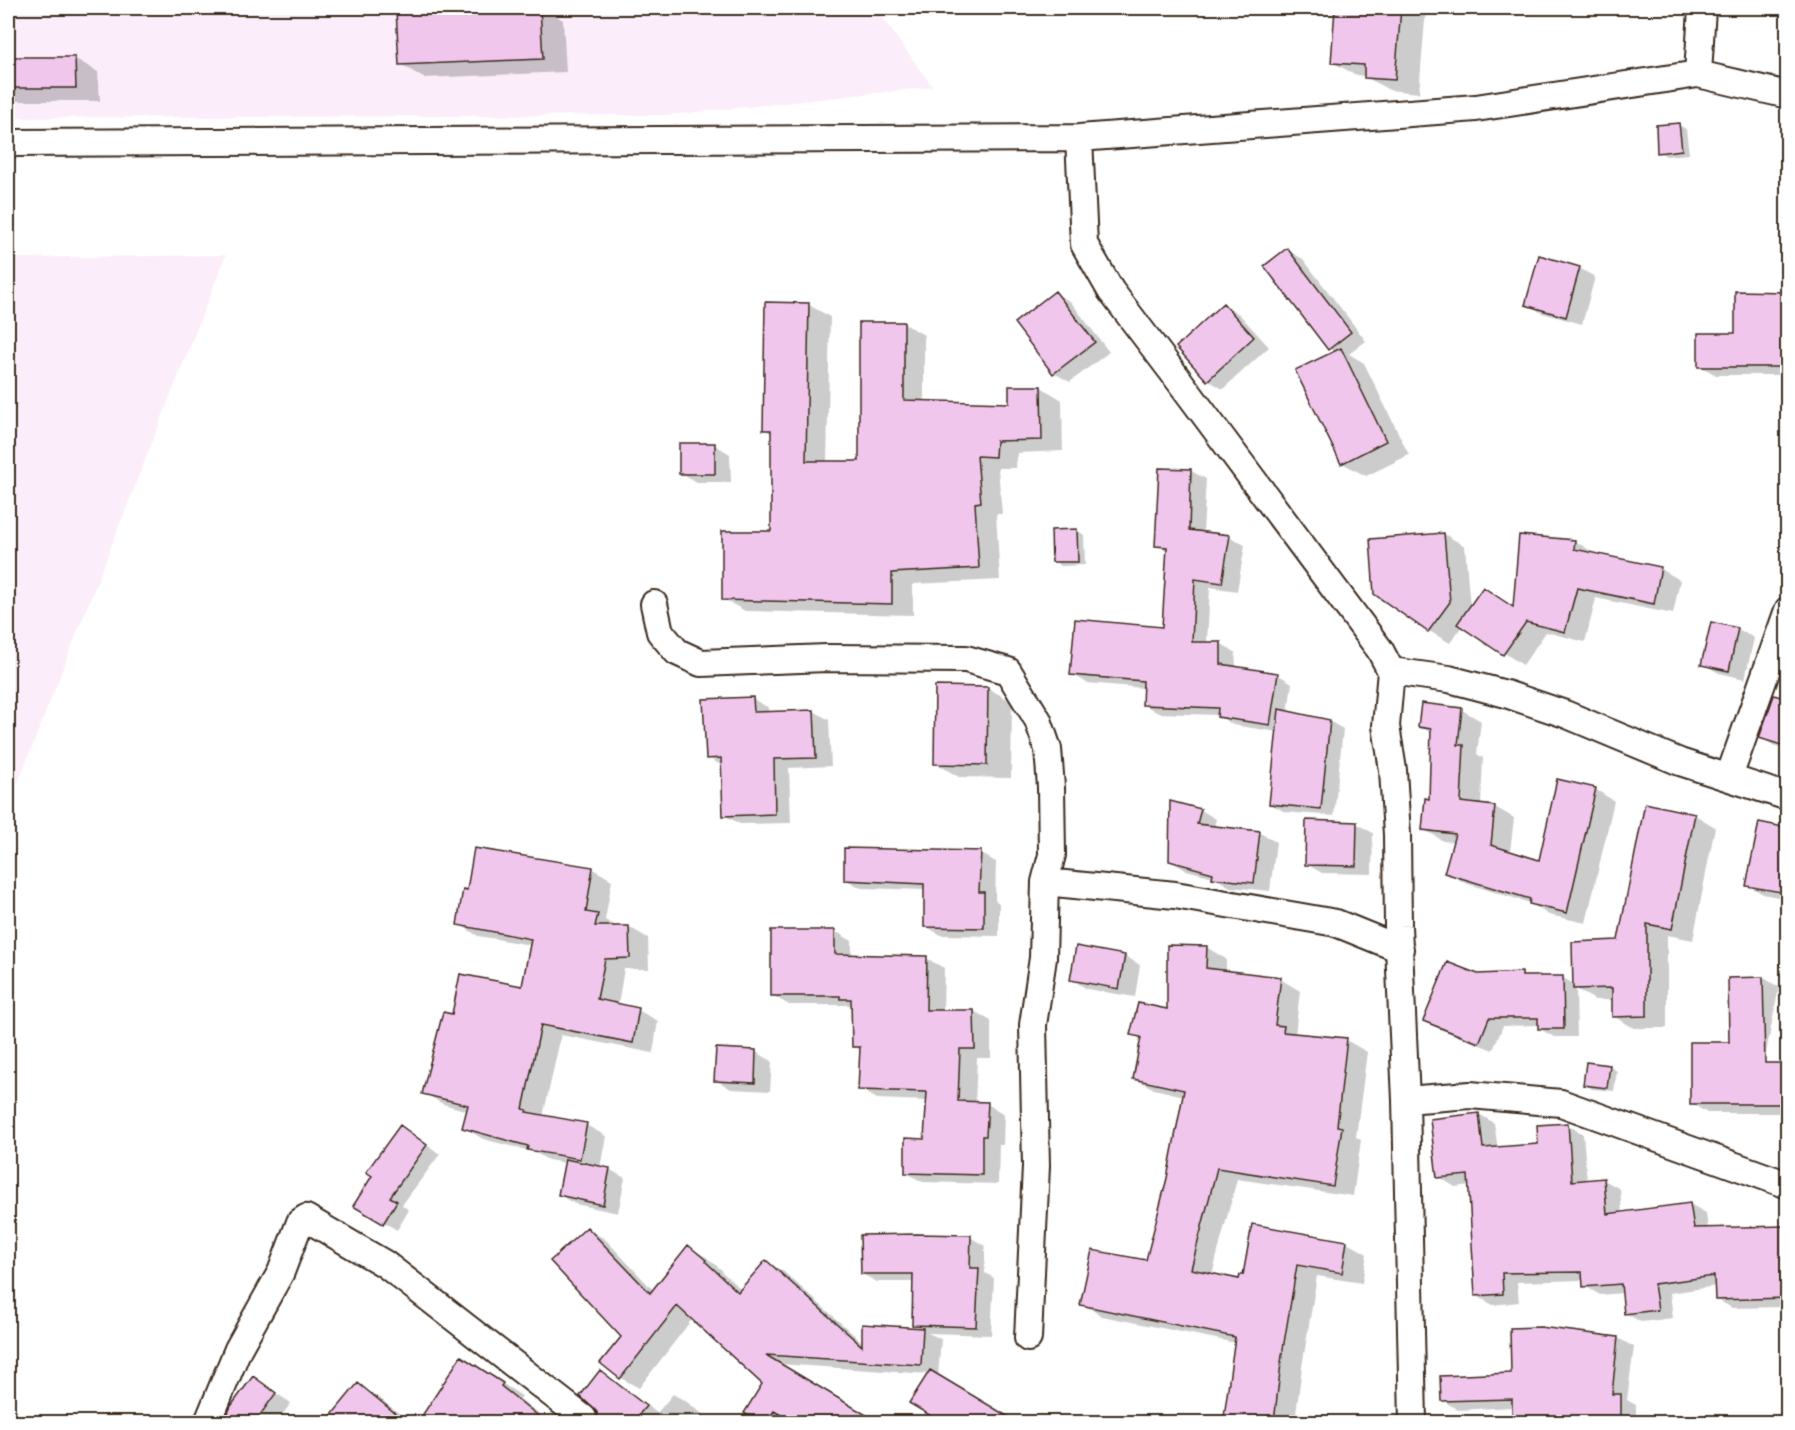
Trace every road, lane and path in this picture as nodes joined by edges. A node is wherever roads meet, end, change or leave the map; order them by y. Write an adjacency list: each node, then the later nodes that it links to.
1 (1702, 8): 2 (street)
2 (1698, 74): 3 (street); 4 (street)
3 (1788, 94)
4 (1079, 138): 5 (street); 8 (street)
5 (8, 143)
6 (654, 604): 11 (street)
7 (1788, 610): 9 (street)
8 (1390, 671): 9 (street); 12 (street)
9 (1729, 777): 10 (street)
10 (1788, 797)
11 (1045, 882): 12 (street); 15 (street)
12 (1400, 950): 13 (street)
13 (1406, 1100): 14 (street); 18 (street)
14 (1788, 1185)
15 (1028, 1338)
16 (583, 1418): 17 (street)
17 (208, 1422)
18 (1413, 1422)

